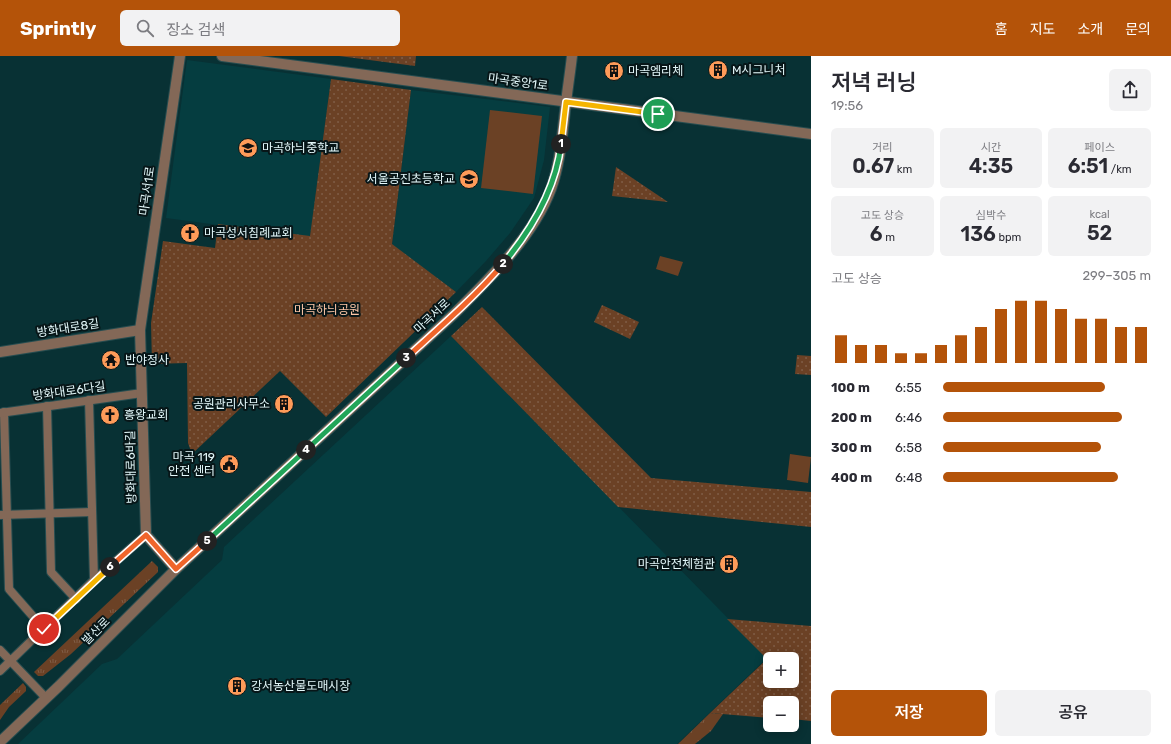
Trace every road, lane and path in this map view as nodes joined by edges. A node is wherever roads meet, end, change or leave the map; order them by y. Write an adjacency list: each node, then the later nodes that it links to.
1 (180, 56): 6 (street, 마곡서1로)
2 (222, 56): 4 (street, 마곡중앙1로)
3 (572, 56): 4 (street, 마곡서로)
4 (566, 102): 5 (street, 마곡중앙1로); 16 (street, 마곡서로)
5 (811, 134)
6 (140, 330): 7 (street, 방화대로8길); 8 (street, 방화대로6바길)
7 (0, 352)
8 (142, 392): 9 (street, 방화대로6다길); 15 (street, 방화대로6바길)
9 (89, 400): 10 (street, 방화대로6다길); 12 (street)
10 (47, 406): 11 (street, 방화대로6다길); 13 (street)
11 (2, 413): 14 (street)
12 (92, 512): 13 (street); 17 (street)
13 (49, 513): 14 (street); 18 (street)
14 (3, 515): 19 (street)
15 (146, 535): 16 (street); 17 (street)
16 (176, 569): 23 (street, 발산로)
17 (94, 580): 18 (street)
18 (76, 598): 19 (street)
19 (44, 629): 21 (street)
20 (0, 650): 21 (street)
21 (11, 661): 22 (street); 23 (street)
22 (0, 671)
23 (46, 698): 24 (street, 발산로)
24 (0, 742)

